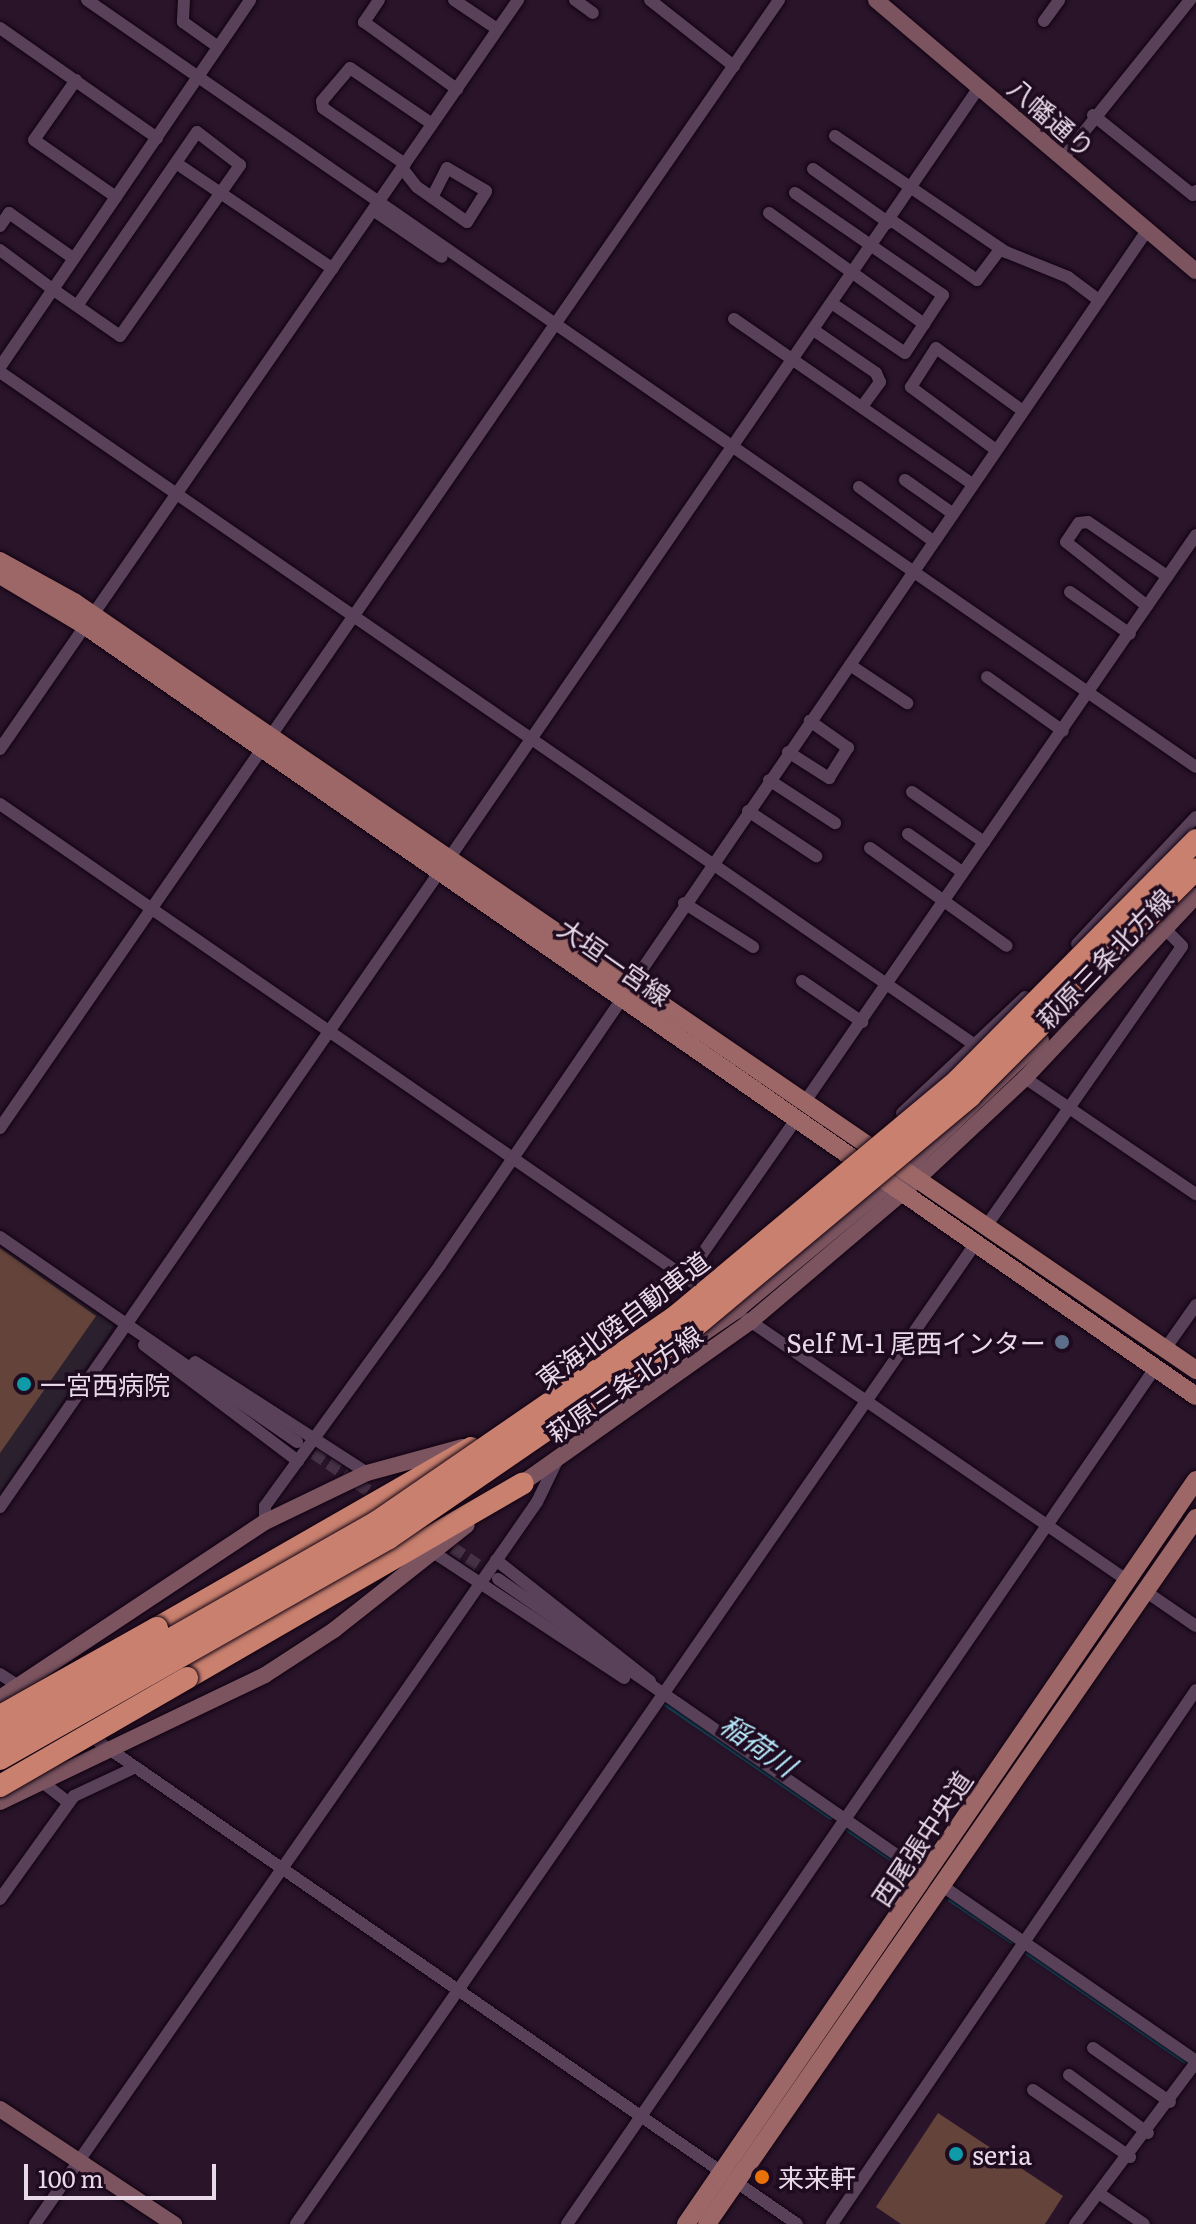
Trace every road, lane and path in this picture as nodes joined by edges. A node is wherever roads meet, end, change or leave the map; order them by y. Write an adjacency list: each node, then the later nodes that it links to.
1 (87, 0): 20 (street)
2 (184, 0): 18 (street)
3 (250, 0): 18 (street)
4 (379, 0): 23 (street)
5 (454, 0): 17 (street)
6 (518, 0): 17 (street)
7 (575, 0): 14 (street)
8 (650, 0): 19 (street)
9 (779, 0): 19 (street)
10 (876, 0): 22 (main road, 八幡通り)
11 (1059, 0): 15 (street)
12 (1172, 0): 13 (street)
13 (1187, 4): 24 (street)
14 (593, 13)
15 (1044, 21)
16 (0, 28): 21 (street)
17 (497, 29): 23 (street)
18 (218, 47): 20 (street)
19 (734, 66): 56 (street)
20 (198, 77): 27 (street); 38 (street)
21 (76, 80): 27 (street); 36 (street)
22 (980, 86): 28 (main road, 八幡通り); 32 (street)
23 (457, 89): 25 (street)
24 (1093, 115): 28 (street); 33 (street)
25 (432, 124): 30 (street); 30 (street)
26 (835, 136): 32 (street)
27 (157, 138): 36 (street)
28 (1063, 158): 42 (main road, 八幡通り)
29 (176, 163): 35 (street); 35 (street); 54 (street)
30 (404, 166): 37 (street); 38 (street)
31 (813, 169): 40 (street)
32 (911, 189): 40 (street); 44 (street)
33 (1196, 191)
34 (795, 193): 43 (street)
35 (221, 195): 48 (street); 54 (street)
36 (116, 197): 47 (street)
37 (432, 197): 37 (street)
38 (376, 205): 46 (street); 48 (street); 56 (street)
39 (769, 213): 50 (street)
40 (890, 221): 43 (street); 44 (street)
41 (0, 226): 47 (street)
42 (1148, 229): 49 (main road, 八幡通り); 52 (street)
43 (873, 246): 50 (street); 57 (street)
44 (1000, 249): 52 (street)
45 (0, 250): 51 (street)
46 (442, 257)
47 (73, 258): 51 (street)
48 (333, 269): 68 (street)
49 (1196, 271)
50 (855, 273): 53 (street); 57 (street)
51 (51, 288): 54 (street); 60 (street)
52 (1099, 300): 62 (street)
53 (833, 304): 57 (street); 58 (street)
54 (77, 306)
55 (734, 319): 59 (street)
56 (558, 322): 63 (street); 78 (street)
57 (924, 324)
58 (815, 331): 59 (street); 61 (street)
59 (794, 359): 61 (street); 63 (street)
60 (0, 370): 68 (street)
61 (862, 407): 66 (street)
62 (1023, 411): 64 (street); 64 (street)
63 (735, 444): 73 (street); 87 (street)
64 (996, 450): 66 (street)
65 (905, 480): 69 (street)
66 (972, 484): 69 (street)
67 (859, 487): 71 (street)
68 (177, 495): 78 (street); 79 (street)
69 (952, 513): 71 (street)
70 (1196, 535): 75 (street)
71 (933, 541): 73 (street)
72 (0, 561): 79 (main road, 大垣一宮線)
73 (915, 568): 81 (street); 83 (street)
74 (0, 575): 79 (main road, 大垣一宮線)
75 (1167, 576): 77 (street); 77 (street)
76 (1070, 592): 80 (street)
77 (1147, 606): 80 (street)
78 (355, 617): 87 (street); 88 (street)
79 (88, 620): 88 (main road, 大垣一宮線); 89 (street)
80 (1130, 634): 83 (street)
81 (850, 665): 84 (street); 85 (street)
82 (987, 677): 86 (street)
83 (1090, 693): 86 (street); 91 (street)
84 (907, 703)
85 (810, 721): 90 (street); 90 (street)
86 (1063, 731): 100 (street)
87 (533, 740): 103 (street); 104 (street)
88 (266, 743): 104 (main road, 大垣一宮線); 111 (street)
89 (0, 749)
90 (788, 752): 92 (street)
91 (1196, 767)
92 (769, 780): 95 (street); 97 (street)
93 (912, 792): 100 (street)
94 (0, 804): 111 (street)
95 (748, 811): 102 (street); 103 (street)
96 (1196, 817): 118 (street)
97 (835, 823)
98 (908, 834): 106 (street)
99 (1196, 840): 171 (highway, 東海北陸自動車道, bridge)
100 (984, 842): 106 (street)
101 (870, 848): 109 (street)
102 (816, 856)
103 (711, 863): 110 (street); 116 (street)
104 (444, 865): 117 (main road, 大垣一宮線); 121 (street)
105 (1196, 869): 173 (highway, 東海北陸自動車道, bridge)
106 (962, 872): 109 (street)
107 (1196, 878): 119 (main road, 萩原三条北方線)
108 (1196, 896): 112 (main road, 萩原三条北方線)
109 (941, 901): 113 (street); 116 (street)
110 (684, 903): 114 (street); 117 (street)
111 (154, 909): 121 (street); 128 (street)
112 (1166, 930): 123 (main road, 萩原三条北方線); 125 (street)
113 (1007, 946)
114 (753, 947)
115 (802, 981): 120 (street)
116 (886, 984): 120 (street); 122 (street)
117 (626, 990): 124 (main road, 大垣一宮線); 127 (main road, 大垣一宮線); 129 (street)
118 (1030, 993): 119 (street); 122 (street)
119 (1058, 1021): 130 (main road, 萩原三条北方線)
120 (862, 1022): 124 (street)
121 (332, 1033): 129 (street); 140 (street)
122 (975, 1045): 126 (street)
123 (1025, 1078): 125 (street); 130 (main road, 萩原三条北方線)
124 (804, 1103): 130 (main road, 大垣一宮線)
125 (1069, 1108): 132 (street); 133 (street)
126 (902, 1113)
127 (794, 1122): 131 (main road, 大垣一宮線); 136 (street)
128 (0, 1128)
129 (510, 1156): 136 (street); 146 (street)
130 (911, 1175): 131 (main road, 萩原三条北方線); 133 (main road, 大垣一宮線)
131 (894, 1190): 135 (main road, 大垣一宮線); 138 (main road, 萩原三条北方線); 139 (main road, 萩原三条北方線)
132 (1196, 1194)
133 (987, 1225): 141 (main road, 大垣一宮線)
134 (0, 1237): 140 (street)
135 (975, 1244): 142 (main road, 大垣一宮線); 145 (street)
136 (686, 1277): 138 (street)
137 (1196, 1305): 141 (street)
138 (736, 1311): 139 (street); 148 (main road, 萩原三条北方線)
139 (750, 1322): 145 (street); 149 (main road, 萩原三条北方線)
140 (125, 1325): 146 (street); 147 (street); 150 (street); 154 (street)
141 (1165, 1349): 143 (main road, 大垣一宮線)
142 (1155, 1368): 144 (main road, 大垣一宮線); 157 (street)
143 (1196, 1370)
144 (1196, 1396)
145 (867, 1402): 157 (street); 168 (street)
146 (316, 1436): 150 (street); 151 (street)
147 (297, 1442)
148 (483, 1442): 151 (main road, 萩原三条北方線); 170 (highway, bridge)
149 (558, 1460): 153 (main road, 萩原三条北方線); 159 (street)
150 (298, 1461): 156 (street)
151 (367, 1473): 156 (main road, 萩原三条北方線)
152 (1196, 1480): 161 (main road, 西尾張中央道)
153 (523, 1483): 158 (main road, 萩原三条北方線); 176 (highway, bridge)
154 (0, 1507)
155 (1196, 1518): 163 (main road, 西尾張中央道)
156 (265, 1522): 166 (main road, 萩原三条北方線)
157 (1050, 1526): 161 (street); 179 (street)
158 (433, 1552): 162 (street); 172 (main road, 萩原三条北方線)
159 (496, 1560): 162 (street); 168 (street)
160 (498, 1579): 168 (street)
161 (1128, 1581): 181 (main road, 西尾張中央道)
162 (479, 1584): 168 (street); 180 (street)
163 (1145, 1591): 164 (street); 181 (main road, 西尾張中央道)
164 (1196, 1626)
165 (0, 1674): 166 (street)
166 (19, 1687): 169 (main road, 萩原三条北方線); 172 (street)
167 (1196, 1690): 183 (street)
168 (664, 1695): 179 (street); 184 (street)
169 (0, 1698)
170 (0, 1716)
171 (0, 1736)
172 (111, 1750): 174 (street); 175 (main road, 萩原三条北方線)
173 (0, 1759)
174 (136, 1767): 178 (street); 180 (street)
175 (41, 1781): 177 (main road, 萩原三条北方線); 178 (street)
176 (0, 1786)
177 (0, 1802)
178 (68, 1802): 182 (street)
179 (847, 1820): 181 (street); 191 (street)
180 (279, 1866): 184 (street); 194 (street)
181 (934, 1881): 183 (street); 195 (main road, 西尾張中央道)
182 (0, 1899)
183 (1023, 1943): 186 (street); 204 (street)
184 (459, 1990): 191 (street); 199 (street)
185 (1093, 2048): 189 (street)
186 (1196, 2062): 189 (street)
187 (1069, 2075): 192 (street)
188 (1033, 2090): 193 (street)
189 (1170, 2102): 192 (street)
190 (0, 2109): 194 (main road)
191 (640, 2115): 195 (street); 200 (street)
192 (1148, 2133): 193 (street)
193 (1130, 2157): 196 (street)
194 (80, 2161): 197 (street); 198 (main road)
195 (729, 2177): 201 (main road, 西尾張中央道); 202 (main road, 西尾張中央道); 203 (street)
196 (1100, 2194): 205 (street); 206 (street)
197 (35, 2224)
198 (174, 2224)
199 (296, 2224)
200 (567, 2224)
201 (686, 2224)
202 (707, 2224)
203 (797, 2224)
204 (832, 2224)
205 (1075, 2224)
206 (1144, 2224)

